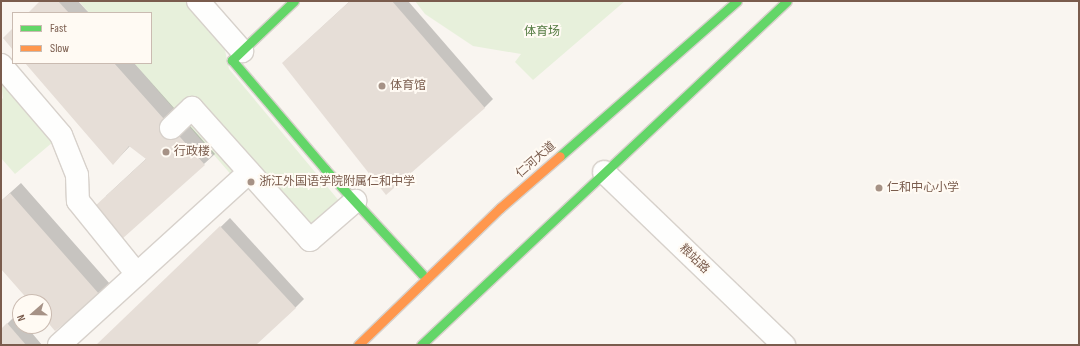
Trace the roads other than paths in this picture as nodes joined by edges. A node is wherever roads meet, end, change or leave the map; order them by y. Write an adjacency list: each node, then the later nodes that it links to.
1 (198, 1): 5 (street)
2 (294, 1): 5 (main road)
3 (737, 1): 14 (main road, 仁河大道)
4 (787, 1): 9 (main road)
5 (242, 51): 10 (main road)
6 (1, 65): 11 (street)
7 (171, 128): 8 (street)
8 (249, 172): 10 (street); 11 (street)
9 (604, 172): 15 (main road); 16 (street, 粮站路)
10 (355, 202): 12 (main road)
11 (137, 274): 13 (street)
12 (422, 274)
13 (59, 345)
14 (358, 345)
15 (421, 345)
16 (784, 345)

